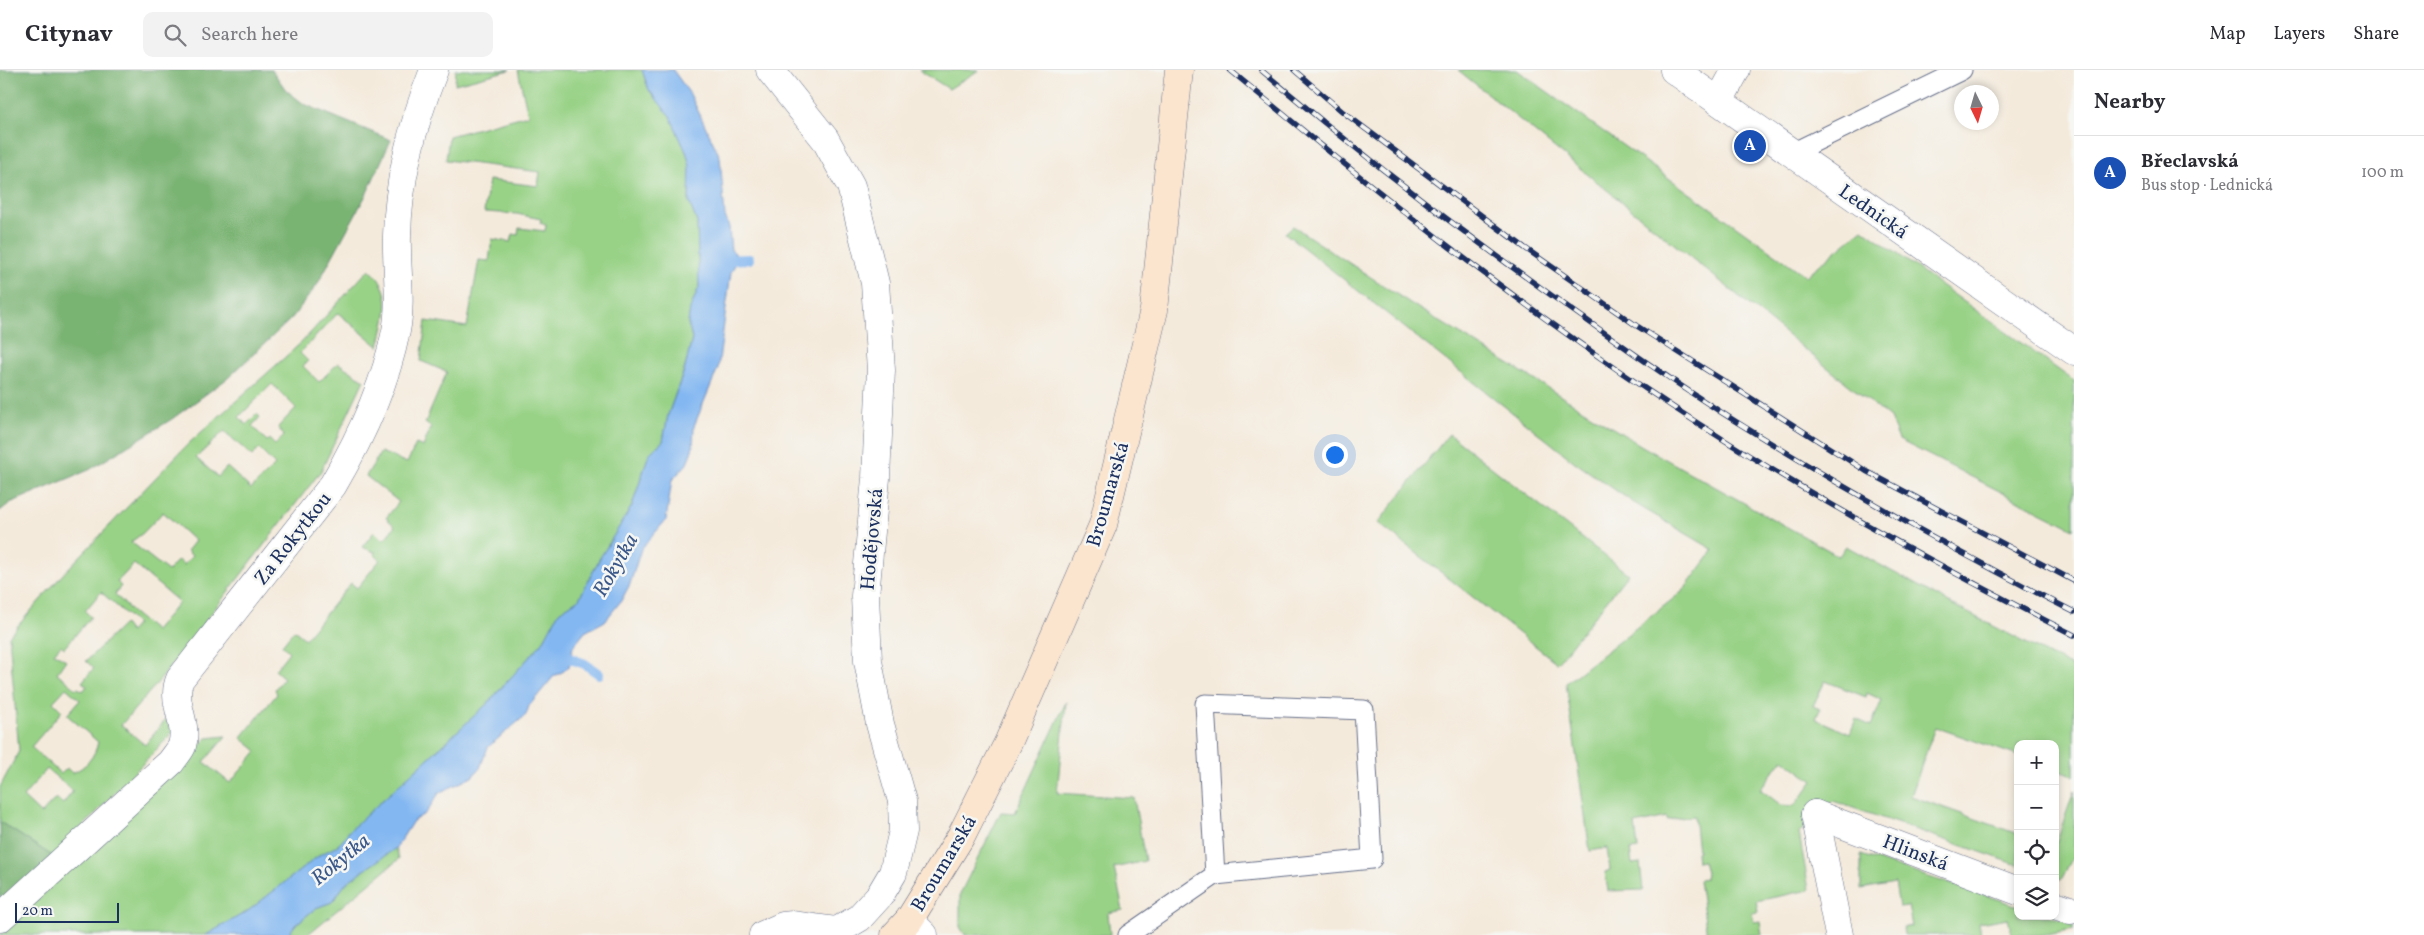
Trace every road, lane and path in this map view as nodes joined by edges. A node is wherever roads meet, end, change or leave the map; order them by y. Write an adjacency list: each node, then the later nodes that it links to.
1 (434, 70): 12 (street, Za Rokytkou)
2 (770, 70): 14 (street, Hodějovská)
3 (1179, 70): 13 (street, Broumarská)
4 (1674, 70): 7 (street, Lednická)
5 (1736, 70): 7 (street)
6 (1962, 70): 8 (lane)
7 (1718, 101): 8 (street, Lednická)
8 (1792, 153): 9 (street, Lednická)
9 (2074, 351)
10 (1215, 876): 10 (lane); 15 (lane)
11 (2014, 889): 16 (street, Hlinská)
12 (0, 918)
13 (909, 930)
14 (763, 935)
15 (1128, 935)
16 (1839, 935)

